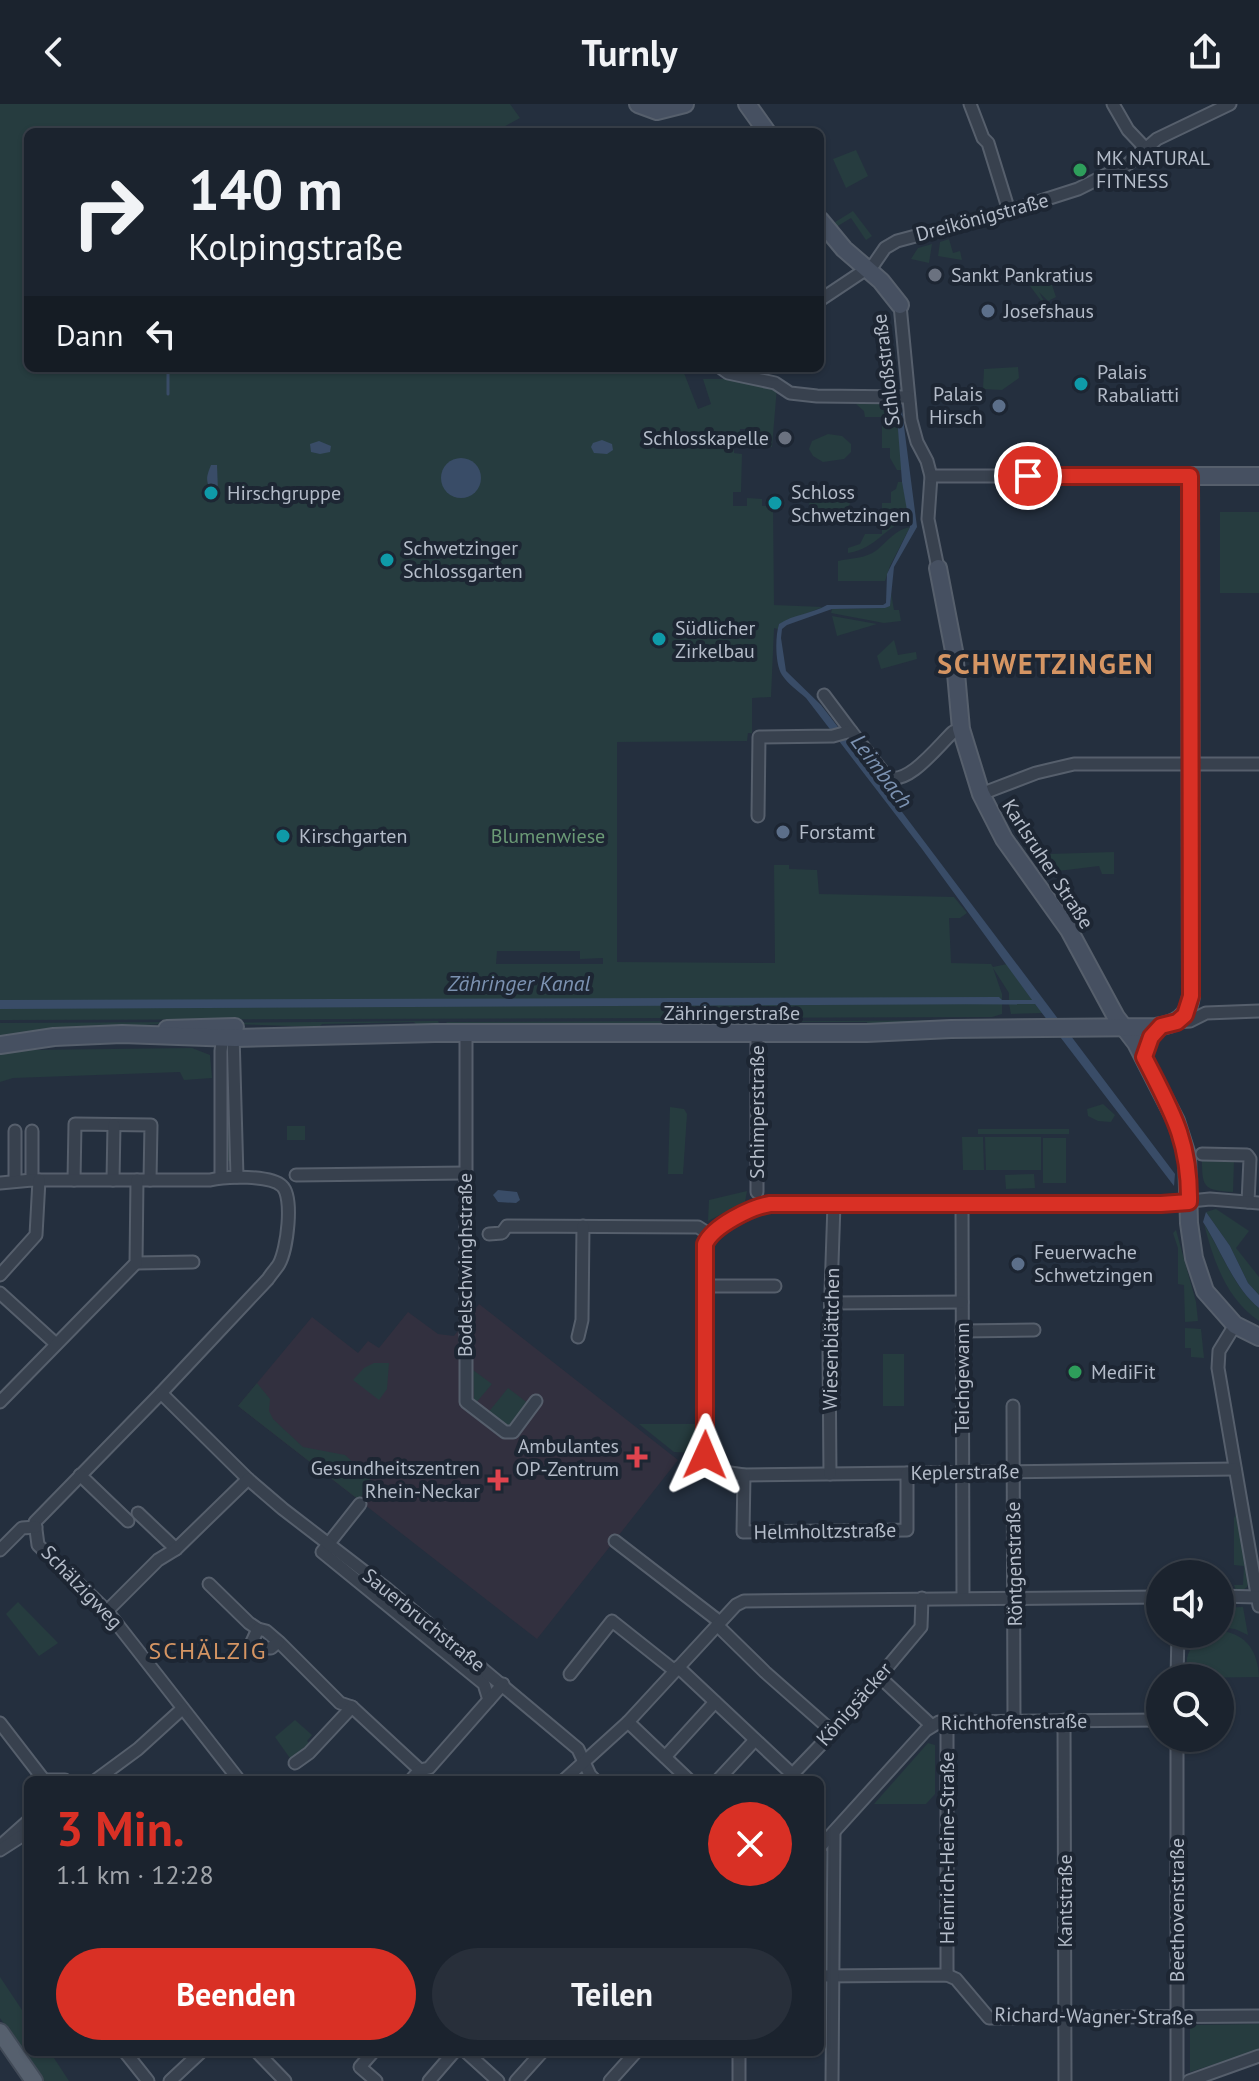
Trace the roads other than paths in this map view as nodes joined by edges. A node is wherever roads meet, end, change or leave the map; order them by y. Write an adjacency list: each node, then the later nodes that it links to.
1 (638, 104): 2 (street)
2 (685, 104)
3 (747, 104): 7 (street)
4 (970, 104): 9 (street)
5 (1113, 104): 8 (street)
6 (1230, 104): 8 (street, Dreikönigstraße)
7 (764, 128)
8 (1146, 149): 9 (street, Dreikönigstraße)
9 (1009, 211): 11 (street, Dreikönigstraße)
10 (824, 225): 11 (street, Schloßstraße)
11 (865, 269): 12 (street, Dreikönigstraße); 13 (street, Schloßstraße)
12 (824, 297)
13 (900, 305): 15 (street, Schloßstraße)
14 (727, 372): 15 (street)
15 (908, 397): 16 (street, Schloßstraße)
16 (931, 476): 17 (street); 20 (street, Karlsruher Straße)
17 (1106, 476): 18 (street)
18 (1190, 476): 19 (street); 24 (street)
19 (1259, 476)
20 (938, 568): 22 (street, Karlsruher Straße)
21 (824, 695): 23 (street)
22 (961, 729): 23 (street); 26 (street, Karlsruher Straße)
23 (842, 733): 27 (street)
24 (1190, 764): 25 (street); 26 (street); 30 (street)
25 (1259, 764)
26 (981, 794): 28 (street, Karlsruher Straße)
27 (758, 816)
28 (1102, 992): 31 (street, Karlsruher Straße); 32 (street)
29 (1259, 1011): 30 (street)
30 (1169, 1024): 31 (street, Zähringerstraße); 37 (street)
31 (1124, 1027): 32 (street, Zähringerstraße); 37 (street, Karlsruher Straße)
32 (1088, 1028): 35 (street, Zähringerstraße)
33 (231, 1032): 34 (street, Zähringerstraße); 36 (street, Zähringerstraße); 44 (street); 45 (street)
34 (466, 1032): 35 (street, Zähringerstraße); 42 (street, Bodelschwinghstraße)
35 (757, 1032): 53 (street, Schimperstraße)
36 (0, 1045)
37 (1144, 1057): 54 (street, Karlsruher Straße)
38 (114, 1125): 47 (street); 48 (street); 50 (street)
39 (15, 1131): 51 (street)
40 (32, 1131): 46 (street)
41 (1202, 1154): 55 (street)
42 (465, 1173): 43 (street); 76 (street, Bodelschwinghstraße)
43 (296, 1175)
44 (221, 1177): 45 (street, Schälzigweg); 50 (street, Schälzigweg)
45 (237, 1177): 75 (street, Schälzigweg)
46 (36, 1180): 47 (street, Schälzigweg); 51 (street, Schälzigweg); 63 (street)
47 (74, 1180): 48 (street, Schälzigweg)
48 (113, 1180): 49 (street, Schälzigweg)
49 (137, 1180): 50 (street, Schälzigweg); 62 (street)
50 (150, 1180)
51 (15, 1181): 52 (street, Schälzigweg)
52 (0, 1183)
53 (757, 1192)
54 (1189, 1202): 55 (street); 57 (street); 69 (street, Karlsruher Straße)
55 (1254, 1202)
56 (834, 1204): 57 (street); 60 (street); 68 (street, Wiesenblättchen)
57 (962, 1204): 67 (street, Teichgewann)
58 (583, 1226): 59 (street, Bodelschwinghstraße); 60 (street, Bodelschwinghstraße); 72 (street)
59 (489, 1234)
60 (709, 1234): 64 (street)
61 (193, 1262): 62 (street)
62 (136, 1263): 74 (street)
63 (0, 1275)
64 (705, 1286): 65 (street); 85 (street, Keplerstraße)
65 (775, 1286)
66 (0, 1293): 74 (street)
67 (962, 1302): 68 (street, Teichgewann); 71 (street, Teichgewann)
68 (831, 1303): 83 (street, Wiesenblättchen)
69 (1235, 1325): 73 (street); 79 (street)
70 (1034, 1330): 71 (street)
71 (962, 1331): 80 (street, Teichgewann)
72 (578, 1337)
73 (1259, 1337)
74 (56, 1344): 77 (street)
75 (161, 1393): 84 (street, Schälzigweg); 86 (street)
76 (536, 1401)
77 (0, 1402)
78 (1013, 1406): 81 (street, Röntgenstraße)
79 (1235, 1469): 81 (street, Keplerstraße); 101 (street)
80 (963, 1471): 81 (street, Keplerstraße); 82 (street, Keplerstraße); 98 (street, Teichgewann)
81 (1013, 1471): 99 (street, Röntgenstraße)
82 (907, 1473): 83 (street, Keplerstraße); 85 (street, Helmholtzstraße)
83 (830, 1474): 85 (street, Keplerstraße)
84 (80, 1475): 89 (street); 90 (street, Schälzigweg)
85 (744, 1475)
86 (248, 1479): 92 (street, Sauerbruchstraße); 93 (street)
87 (360, 1504): 92 (street)
88 (138, 1513): 93 (street)
89 (128, 1521)
90 (36, 1527): 94 (street, Schälzigweg); 102 (street, Schälzigweg)
91 (615, 1541): 103 (street)
92 (330, 1543): 109 (street, Sauerbruchstraße); 110 (street, Sauerbruchstraße)
93 (176, 1549): 102 (street)
94 (0, 1550)
95 (209, 1584): 104 (street)
96 (1146, 1597): 99 (street)
97 (922, 1598): 98 (street); 103 (street); 121 (street, Königsäcker)
98 (963, 1598): 99 (street)
99 (1014, 1598): 117 (street, Röntgenstraße)
100 (1234, 1598): 101 (street)
101 (1258, 1601)
102 (107, 1611): 113 (street, Schälzigweg)
103 (718, 1624): 106 (street); 121 (street)
104 (258, 1629): 105 (street); 105 (street)
105 (278, 1642): 112 (street)
106 (676, 1669): 107 (street); 111 (street); 118 (street)
107 (570, 1674)
108 (885, 1682): 120 (street, Richthofenstraße)
109 (503, 1684): 110 (street, Sauerbruchstraße); 126 (street)
110 (489, 1700): 127 (street, Sauerbruchstraße)
111 (715, 1702): 122 (street); 124 (street)
112 (352, 1707): 125 (street); 127 (street)
113 (182, 1709): 129 (street); 130 (street)
114 (1064, 1720): 115 (street, Richthofenstraße); 117 (street, Richthofenstraße); 147 (street, Kantstraße)
115 (1146, 1720)
116 (947, 1721): 117 (street, Richthofenstraße); 120 (street, Richthofenstraße); 143 (street, Heinrich-Heine-Straße)
117 (1014, 1721)
118 (628, 1722): 124 (street); 126 (street)
119 (0, 1723): 128 (street)
120 (931, 1725): 139 (street)
121 (833, 1732): 137 (street, Königsäcker)
122 (755, 1740): 135 (street); 136 (street)
123 (1177, 1752): 148 (street, Beethovenstraße)
124 (665, 1757): 134 (street)
125 (295, 1763)
126 (584, 1763): 132 (street); 133 (street)
127 (420, 1770): 131 (street, Sauerbruchstraße)
128 (43, 1776)
129 (101, 1776)
130 (236, 1776)
131 (415, 1776)
132 (568, 1776)
133 (592, 1776)
134 (685, 1776)
135 (722, 1776)
136 (789, 1776)
137 (791, 1776)
138 (24, 1825): 142 (street)
139 (834, 1832): 141 (street); 145 (street)
140 (24, 1834): 142 (street)
141 (824, 1843)
142 (0, 1848)
143 (947, 1975): 145 (street); 147 (street, Richard-Wagner-Straße)
144 (824, 1976): 145 (street)
145 (834, 1976): 170 (street)
146 (1259, 2016): 148 (street, Richard-Wagner-Straße)
147 (1065, 2018): 148 (street, Richard-Wagner-Straße); 171 (street, Kantstraße)
148 (1177, 2018): 172 (street, Beethovenstraße)
149 (0, 2032): 160 (main road)
150 (128, 2056): 161 (street)
151 (197, 2056): 162 (street)
152 (261, 2056): 163 (street)
153 (370, 2056): 164 (street)
154 (451, 2056): 165 (street)
155 (470, 2056): 166 (street)
156 (538, 2056): 167 (street)
157 (632, 2056): 168 (street)
158 (739, 2056): 169 (street)
159 (1259, 2056): 173 (street)
160 (34, 2081)
161 (148, 2081)
162 (170, 2081)
163 (285, 2081)
164 (376, 2081)
165 (429, 2081)
166 (498, 2081)
167 (516, 2081)
168 (610, 2081)
169 (739, 2081)
170 (832, 2081)
171 (1065, 2081)
172 (1177, 2081)
173 (1189, 2081)

